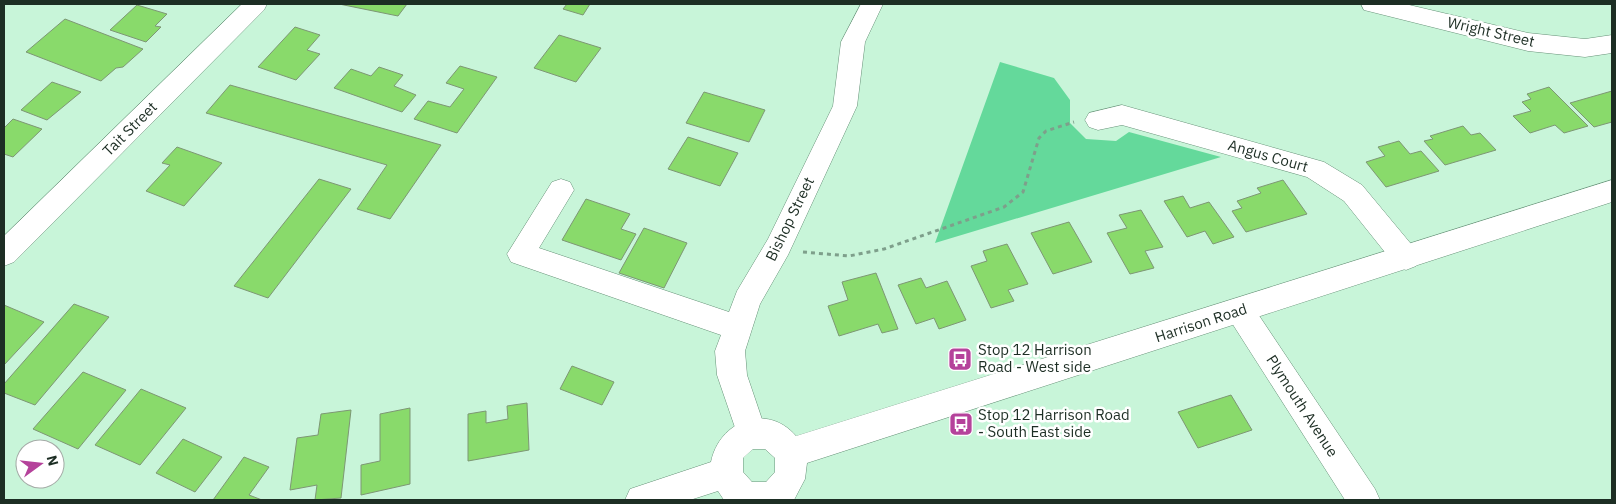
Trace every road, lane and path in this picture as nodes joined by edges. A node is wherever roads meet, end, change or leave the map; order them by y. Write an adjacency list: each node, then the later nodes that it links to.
1 (256, 4): 9 (street, Tait Street)
2 (872, 4): 8 (street, Bishop Street)
3 (1372, 4): 4 (street, Wright Street)
4 (1612, 44)
5 (1098, 120): 8 (path); 10 (street, Angus Court)
6 (561, 190): 12 (street)
7 (1612, 191): 10 (street, Harrison Road)
8 (778, 247): 12 (street, Bishop Street)
9 (4, 254)
10 (1406, 258): 11 (street, Harrison Road)
11 (1240, 311): 14 (street, Harrison Road); 18 (street, Plymouth Avenue)
12 (738, 328): 13 (street, Bishop Street)
13 (752, 434): 14 (street); 15 (street)
14 (790, 452): 16 (street)
15 (726, 473): 16 (street); 17 (street)
16 (775, 498)
17 (641, 500)
18 (1364, 500)

